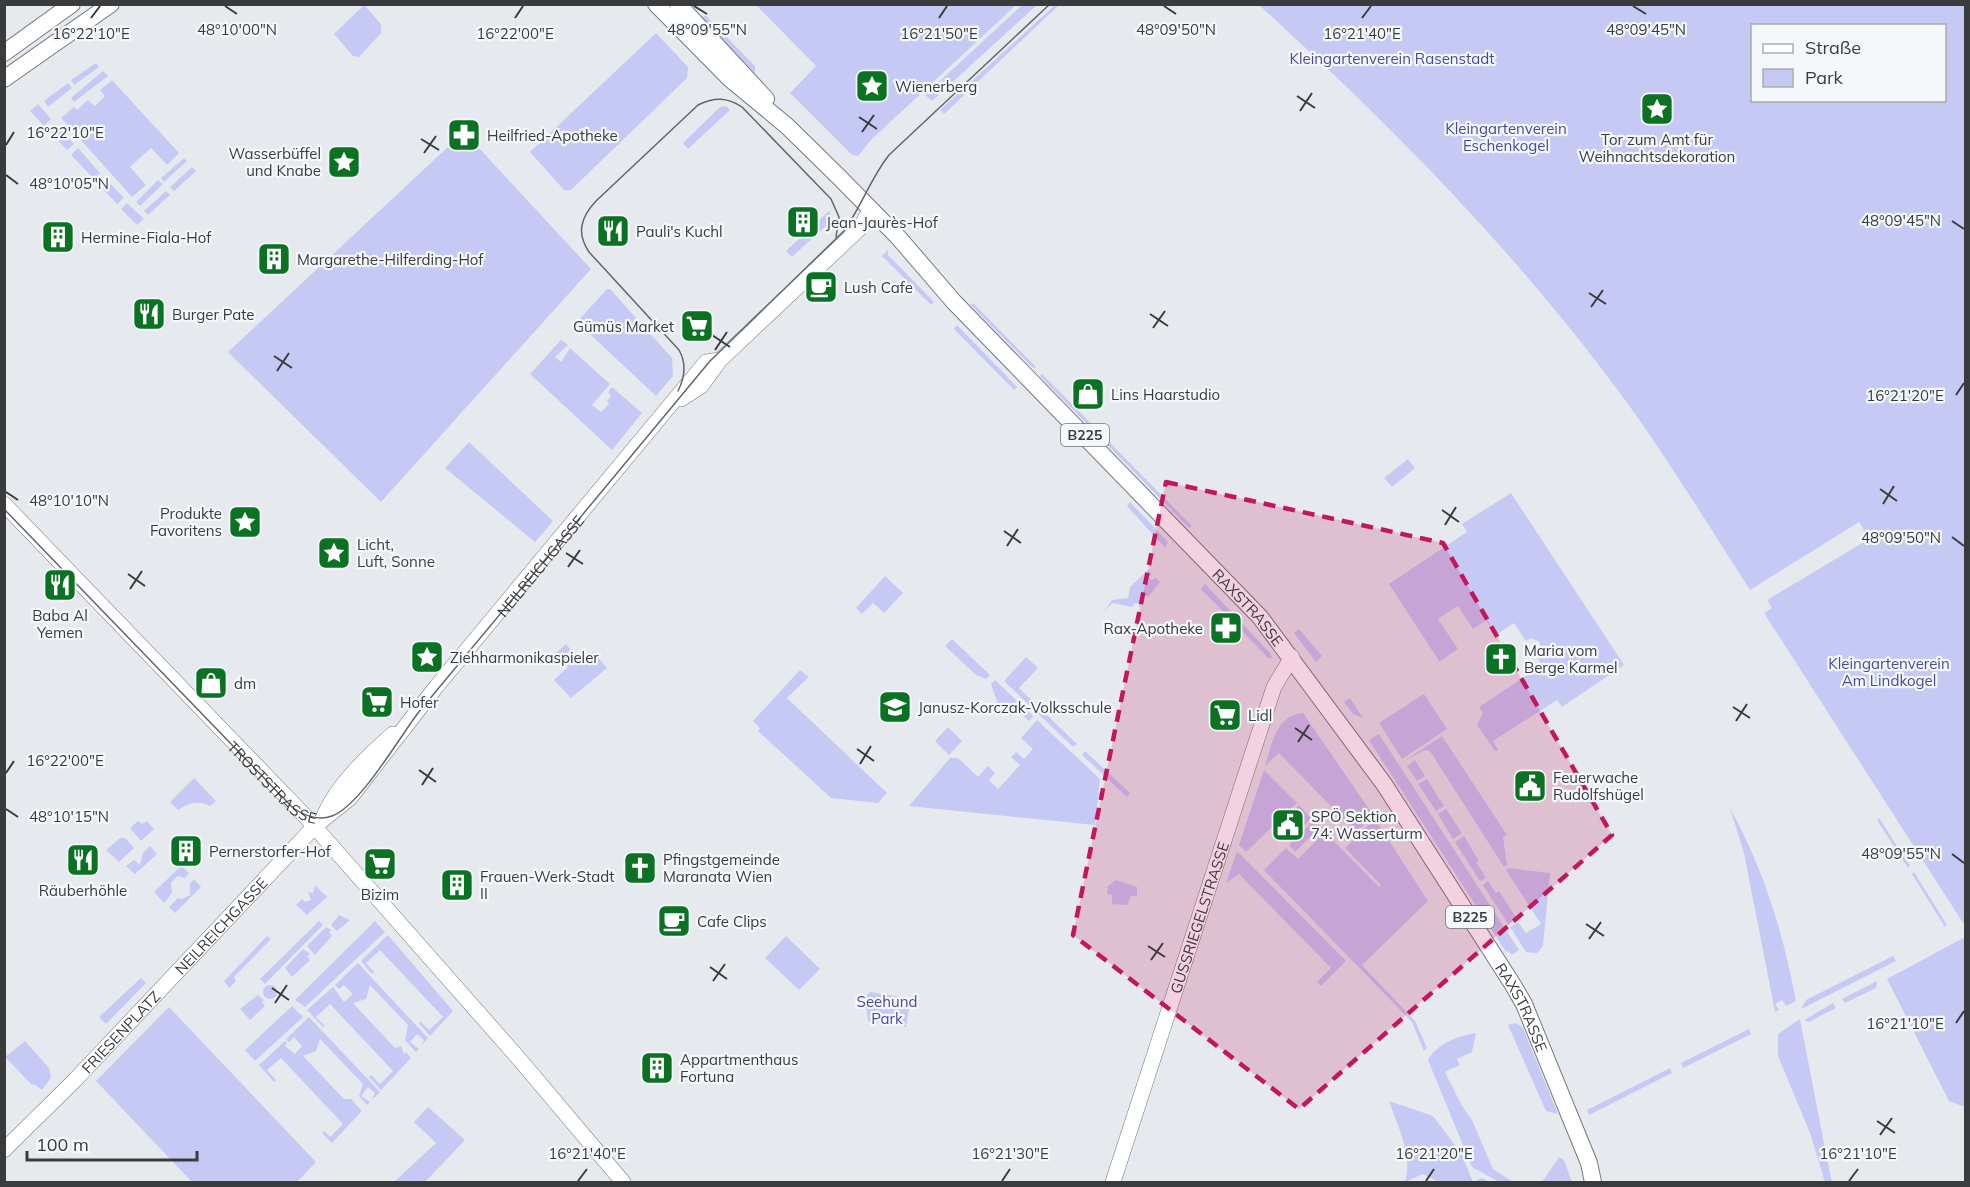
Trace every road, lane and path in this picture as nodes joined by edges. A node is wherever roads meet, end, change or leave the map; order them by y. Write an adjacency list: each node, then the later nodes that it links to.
1 (72, 4): 5 (main road)
2 (111, 4): 6 (main road)
3 (656, 4): 7 (main road, RAXSTRASSE / B225)
4 (678, 4): 7 (main road, RAXSTRASSE / B225)
5 (4, 53)
6 (4, 80)
7 (787, 126): 8 (main road, RAXSTRASSE / B225)
8 (871, 209): 10 (main road, RAXSTRASSE / B225); 11 (street, NEILREICHGASSE)
9 (4, 504): 11 (street, TROSTSTRASSE)
10 (1292, 657): 14 (main road, RAXSTRASSE / B225); 16 (street, GUSSRIEGELSTRASSE)
11 (319, 822): 12 (street, NEILREICHGASSE); 15 (street, TROSTSTRASSE)
12 (166, 984): 13 (street, FRIESENPLATZ)
13 (4, 1150)
14 (1596, 1179)
15 (623, 1182)
16 (1113, 1182)

